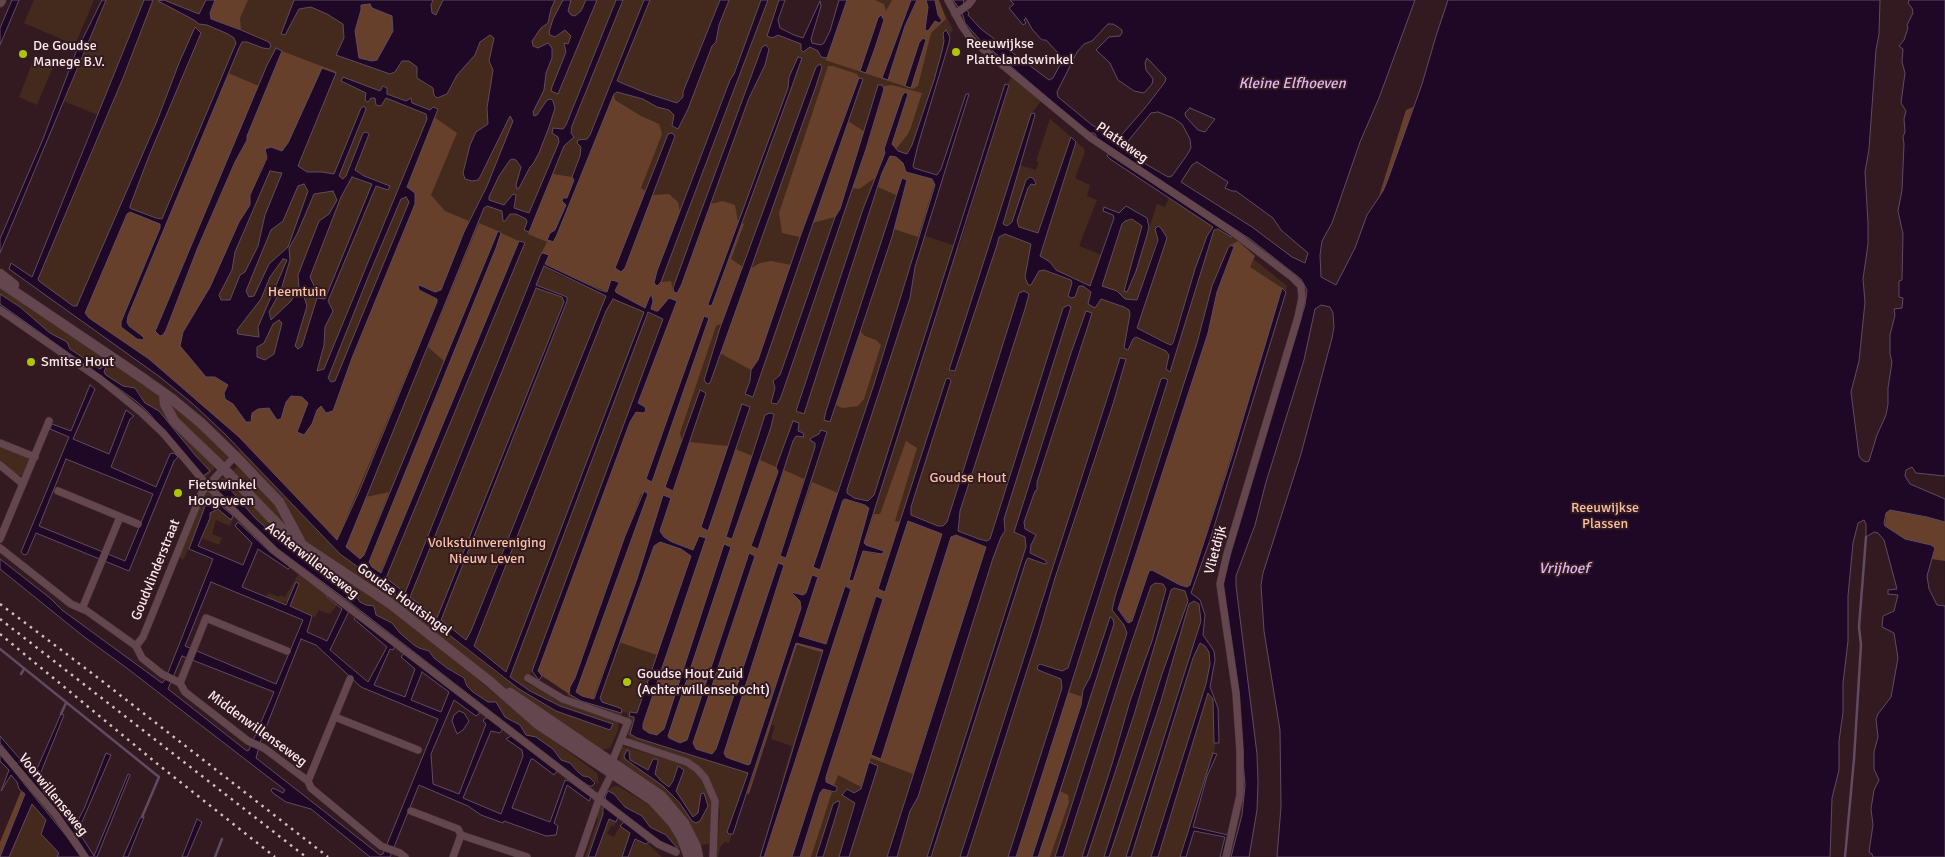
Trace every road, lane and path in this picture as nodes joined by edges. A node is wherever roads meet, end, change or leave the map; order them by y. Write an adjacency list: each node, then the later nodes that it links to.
1 (948, 0): 3 (street, Platteweg)
2 (972, 0): 3 (street)
3 (960, 11): 6 (street, Platteweg)
4 (0, 274): 8 (main road, Goudse Houtsingel)
5 (0, 282): 8 (main road, Goudse Houtsingel)
6 (1301, 286): 50 (street, Vlietdijk)
7 (0, 310): 17 (street, Achterwillenseweg)
8 (51, 316): 9 (main road, Goudse Houtsingel)
9 (164, 394): 12 (main road, Goudse Houtsingel); 15 (main road, Goudse Houtsingel)
10 (49, 421): 13 (street)
11 (0, 443): 13 (street)
12 (235, 456): 15 (street, Goudvlinderstraat); 22 (main road, Goudse Houtsingel)
13 (35, 457): 16 (street)
14 (0, 466): 16 (street)
15 (223, 468): 17 (street, Goudvlinderstraat); 22 (main road, Goudse Houtsingel)
16 (23, 484): 21 (street)
17 (207, 485): 25 (street, Goudvlinderstraat); 38 (street, Achterwillenseweg)
18 (58, 491): 19 (street)
19 (120, 517): 20 (street); 24 (street)
20 (138, 524)
21 (0, 539)
22 (301, 543): 30 (main road, Goudse Houtsingel)
23 (0, 548): 24 (street, Middenwillenseweg)
24 (82, 609): 25 (street, Middenwillenseweg)
25 (136, 646): 29 (street, Middenwillenseweg)
26 (287, 651): 29 (street)
27 (528, 678): 32 (street)
28 (350, 679): 31 (street)
29 (177, 681): 37 (street, Middenwillenseweg)
30 (489, 681): 35 (main road, Goudse Houtsingel); 36 (main road, Goudse Houtsingel)
31 (335, 717): 34 (street); 37 (street)
32 (621, 740): 35 (street); 42 (street)
33 (0, 749): 44 (street, Voorwillenseweg)
34 (418, 750)
35 (612, 762): 36 (street); 49 (main road, Goudse Houtsingel)
36 (612, 773): 38 (street); 48 (main road, Goudse Houtsingel)
37 (308, 781): 43 (street, Middenwillenseweg)
38 (599, 799): 41 (street, Achterwillenseweg); 47 (street)
39 (411, 811): 40 (street)
40 (461, 835): 45 (street); 46 (street)
41 (676, 852)
42 (713, 854)
43 (402, 855)
44 (85, 857)
45 (453, 857)
46 (527, 857)
47 (579, 857)
48 (688, 857)
49 (698, 857)
50 (1226, 857)

